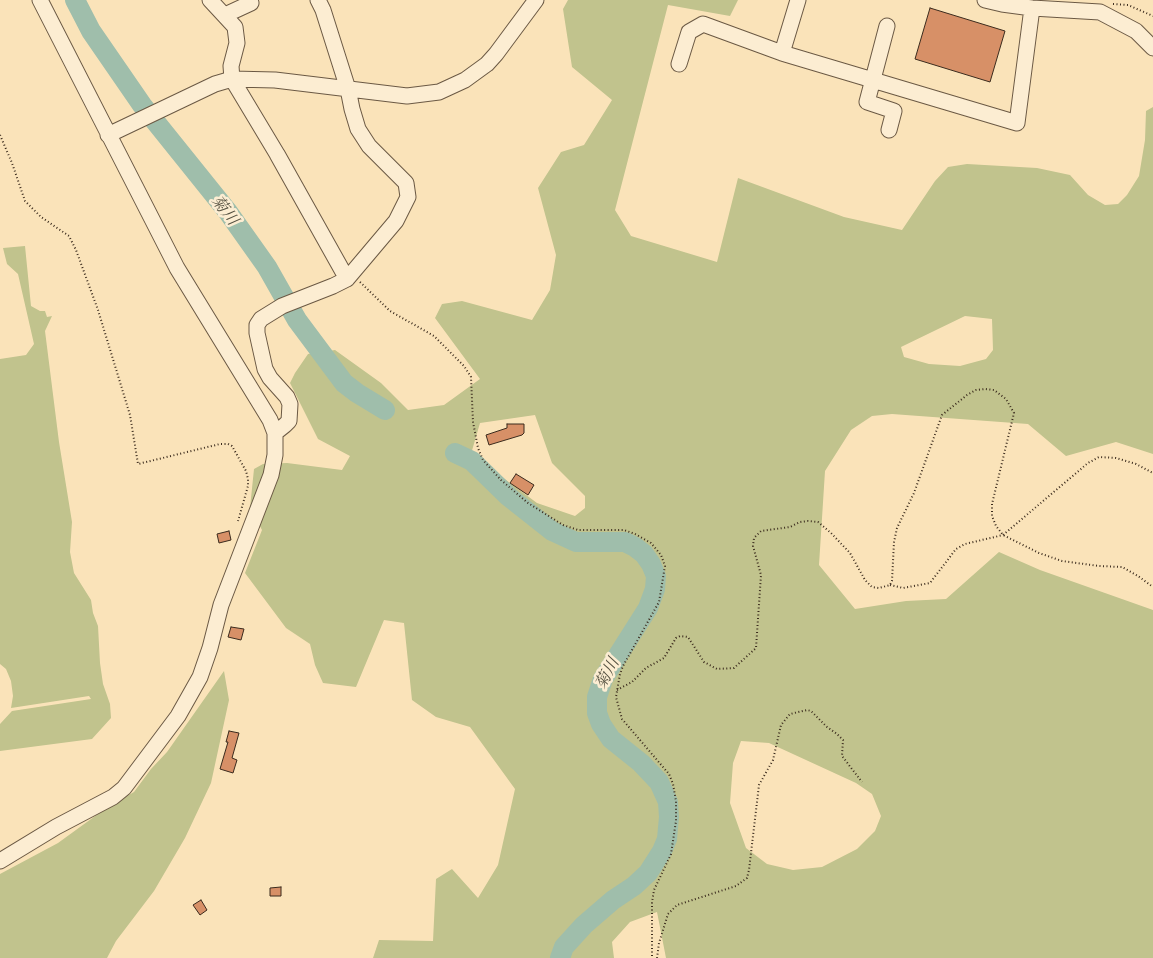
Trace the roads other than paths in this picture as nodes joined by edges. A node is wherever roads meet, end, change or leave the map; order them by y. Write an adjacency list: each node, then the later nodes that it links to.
1 (40, 0): 19 (street)
2 (210, 0): 10 (street)
3 (318, 0): 17 (street)
4 (536, 0): 17 (street)
5 (798, 0): 13 (street)
6 (985, 0): 9 (street)
7 (251, 3): 10 (street)
8 (1100, 6): 9 (street); 12 (street)
9 (1032, 8): 16 (street)
10 (225, 15): 15 (street)
11 (887, 26): 16 (street)
12 (1153, 48)
13 (782, 54): 14 (street); 16 (street)
14 (679, 64)
15 (232, 79): 17 (street); 19 (street); 20 (street)
16 (873, 80): 18 (street)
17 (348, 89): 20 (street)
18 (889, 130)
19 (108, 135): 21 (street)
20 (350, 277): 21 (street)
21 (275, 433): 22 (street)
22 (0, 860)

